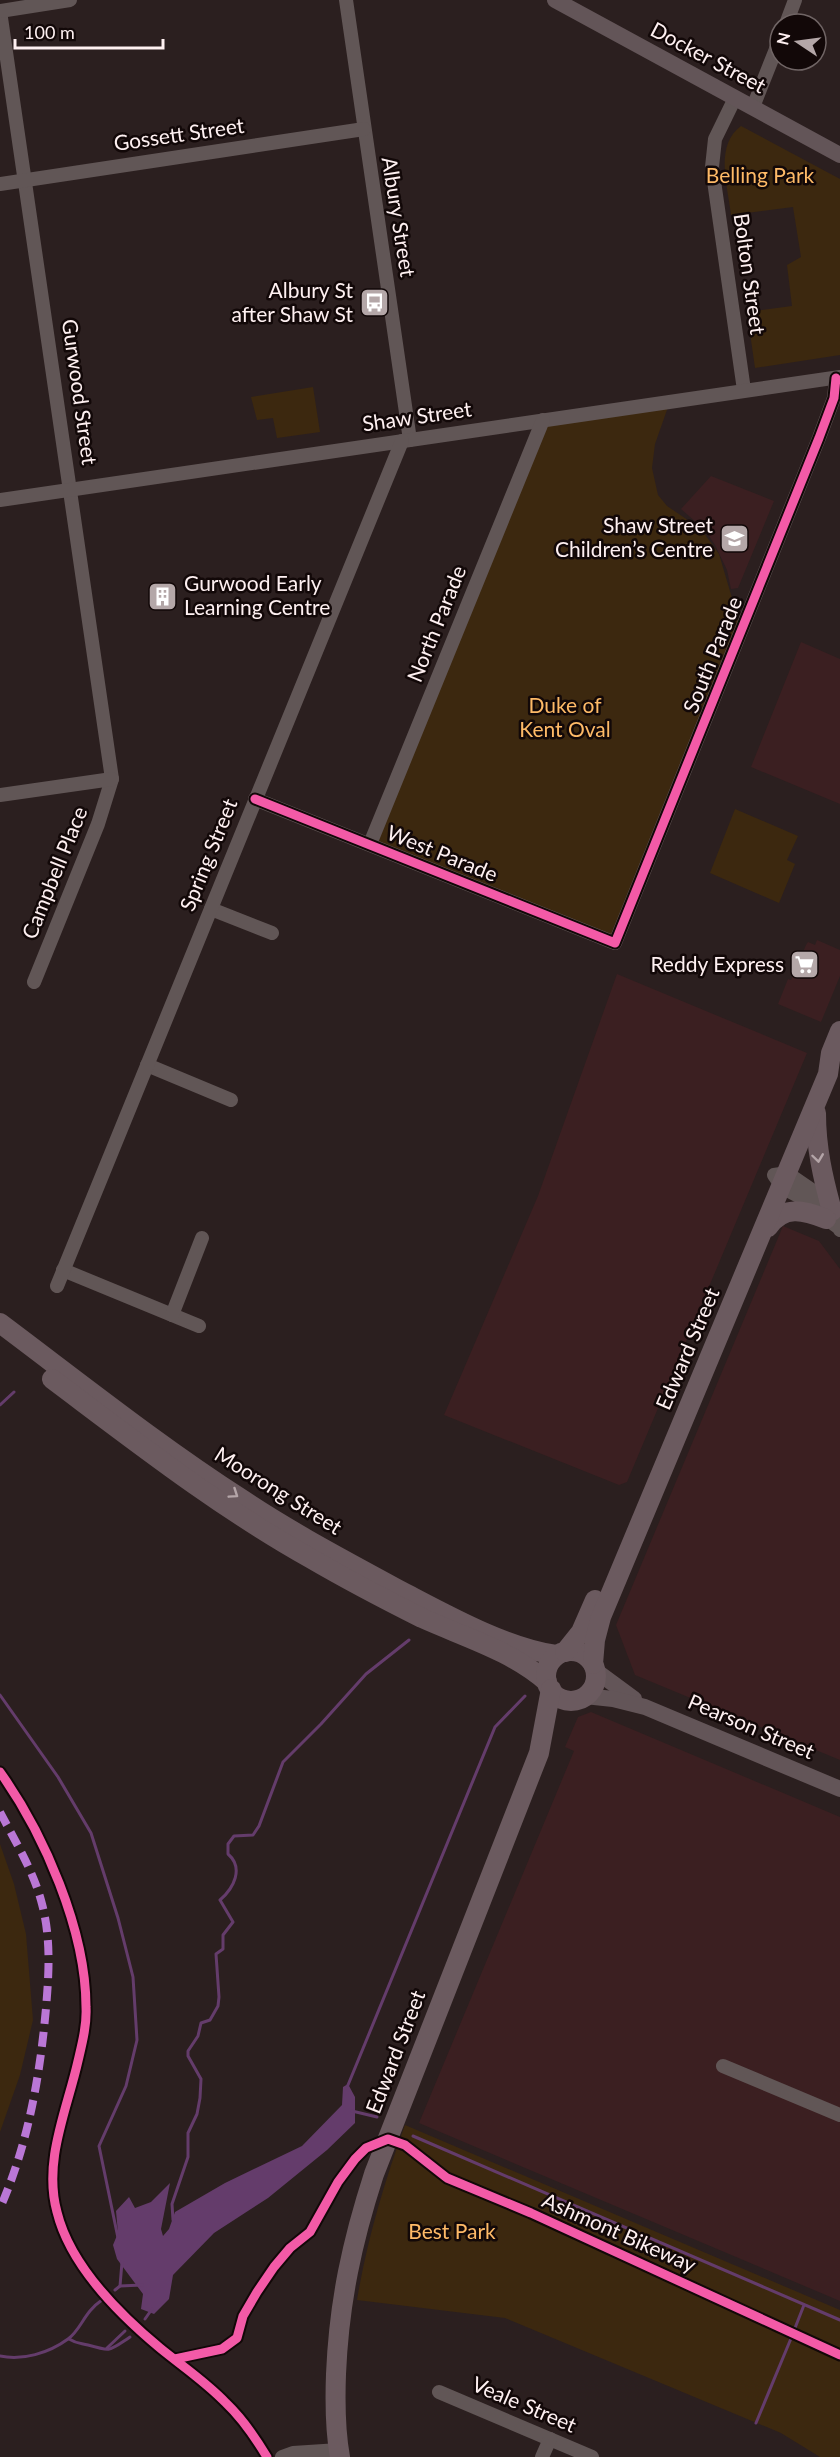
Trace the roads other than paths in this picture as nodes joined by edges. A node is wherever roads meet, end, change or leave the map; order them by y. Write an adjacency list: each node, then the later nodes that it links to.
1 (70, 0): 4 (street)
2 (346, 0): 8 (street, Albury Street)
3 (555, 0): 6 (main road, Docker Street)
4 (0, 11): 10 (street, Gurwood Street)
5 (768, 69): 7 (street)
6 (735, 98): 7 (main road, Docker Street); 13 (street, Bolton Street)
7 (753, 107): 9 (main road, Docker Street)
8 (364, 129): 10 (street, Gossett Street); 15 (street, Albury Street)
9 (840, 155)
10 (26, 180): 11 (street, Gossett Street); 16 (street, Gurwood Street)
11 (0, 184)
12 (838, 378): 13 (street, Shaw Street); 24 (street, South Parade)
13 (744, 390): 14 (street, Shaw Street)
14 (543, 420): 15 (street, Shaw Street); 21 (street, North Parade)
15 (406, 440): 16 (street, Shaw Street); 20 (street, Spring Street)
16 (72, 490): 17 (street, Shaw Street); 18 (street, Gurwood Street)
17 (0, 500)
18 (112, 779): 19 (street); 25 (street, Campbell Place)
19 (0, 795)
20 (255, 798): 21 (street, West Parade); 22 (street, Spring Street)
21 (370, 844): 24 (street, West Parade)
22 (211, 909): 23 (street); 28 (street, Spring Street)
23 (272, 933)
24 (615, 943)
25 (34, 982)
26 (840, 1031): 27 (highway, Edward Street)
27 (831, 1053): 30 (highway, Edward Street); 31 (highway, Edward Street)
28 (147, 1065): 29 (street); 35 (street, Spring Street)
29 (231, 1100)
30 (816, 1104): 31 (highway, Edward Street); 32 (highway, one-way to 32)
31 (781, 1178): 32 (street); 33 (highway, Edward Street); 41 (highway, Edward Street)
32 (834, 1222): 33 (highway)
33 (762, 1235): 42 (highway, Edward Street)
34 (202, 1238): 37 (street)
35 (63, 1270): 36 (street, Spring Street); 37 (street)
36 (57, 1286)
37 (172, 1315): 39 (street)
38 (0, 1323): 41 (highway, Moorong Street, one-way to 41)
39 (199, 1326)
40 (0, 1340): 43 (highway, Moorong Street)
41 (561, 1653): 42 (highway); 43 (highway)
42 (594, 1667): 44 (highway); 45 (main road, Pearson Street)
43 (549, 1685): 44 (highway); 46 (highway, Edward Street)
44 (581, 1698): 45 (main road, Pearson Street); 46 (highway, Edward Street)
45 (645, 1707): 47 (main road, Pearson Street)
46 (539, 1753): 52 (highway, Edward Street)
47 (840, 1789)
48 (723, 2066): 49 (street)
49 (840, 2115)
50 (439, 2392): 51 (street, Veale Street)
51 (550, 2439): 54 (street); 55 (street, Veale Street)
52 (340, 2453): 53 (street)
53 (282, 2457)
54 (542, 2457)
55 (592, 2457)

